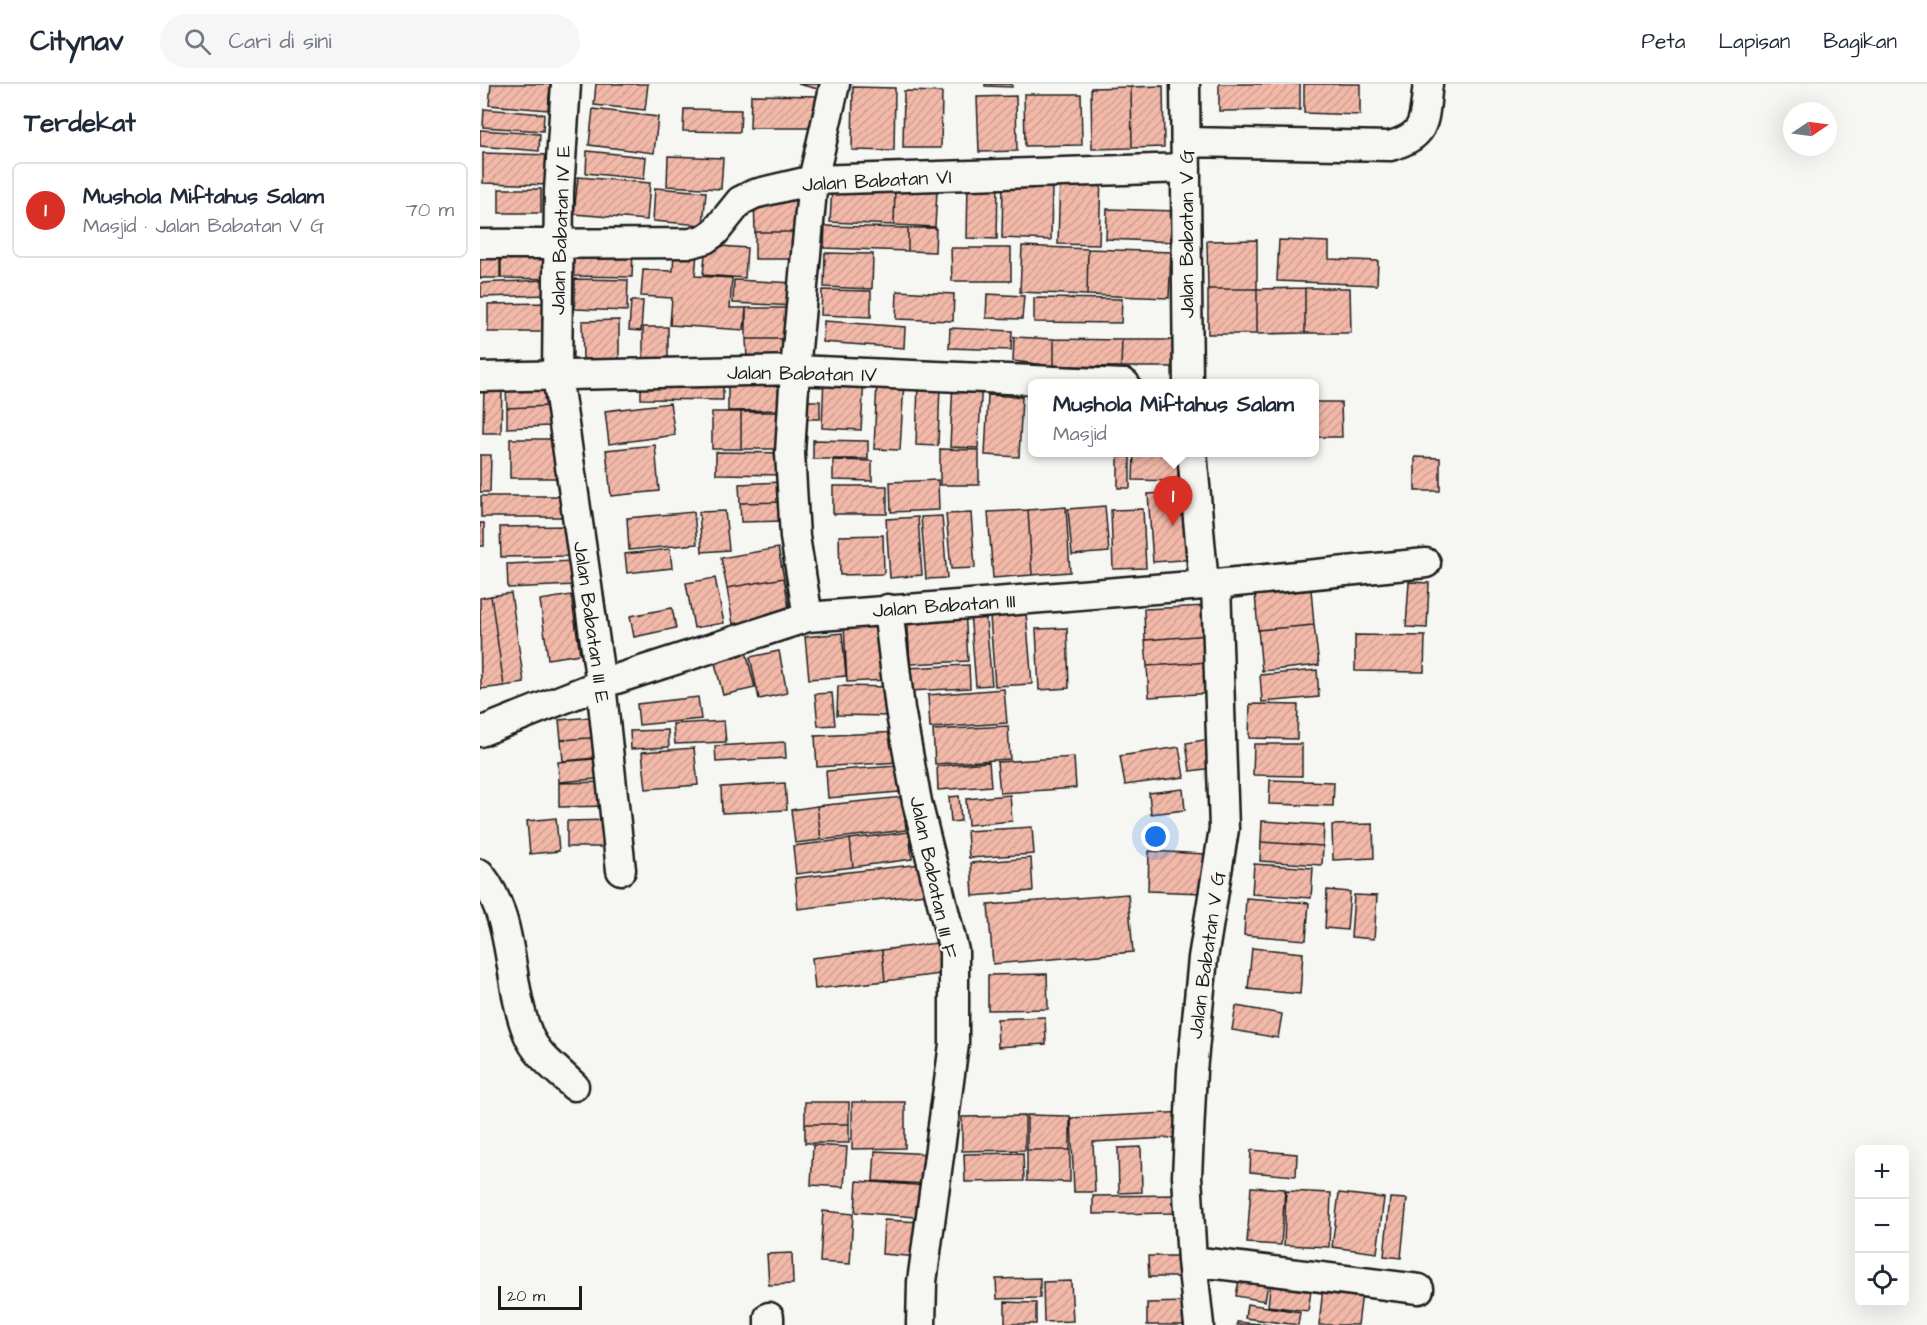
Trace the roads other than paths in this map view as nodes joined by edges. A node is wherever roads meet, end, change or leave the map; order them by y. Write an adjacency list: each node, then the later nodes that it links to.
1 (566, 84): 7 (street, Jalan Babatan IV E)
2 (834, 84): 6 (street)
3 (1185, 84): 5 (street, Jalan Babatan V G)
4 (1428, 84): 5 (street, Jalan Babatan VI)
5 (1186, 155): 6 (street, Jalan Babatan VI); 12 (street, Jalan Babatan V G)
6 (813, 180): 7 (street, Jalan Babatan VI); 9 (street)
7 (558, 243): 8 (street, Jalan Babatan VI); 10 (street, Jalan Babatan IV E)
8 (480, 244)
9 (795, 370): 10 (street, Jalan Babatan IV); 13 (street, Jalan Babatan IV); 18 (street)
10 (557, 375): 11 (street, Jalan Babatan IV); 19 (street, Jalan Babatan III E)
11 (480, 377)
12 (1188, 379)
13 (1028, 380)
14 (1193, 457): 16 (street, Jalan Babatan V G)
15 (1426, 563): 16 (street, Jalan Babatan III)
16 (1210, 585): 17 (street, Jalan Babatan III); 24 (street, Jalan Babatan V G)
17 (888, 609): 18 (street, Jalan Babatan III); 26 (street, Jalan Babatan III F)
18 (808, 617): 19 (street, Jalan Babatan III)
19 (601, 684): 20 (street, Jalan Babatan III); 21 (street, Jalan Babatan III E)
20 (480, 732)
21 (621, 870)
22 (480, 874): 23 (street)
23 (574, 1086)
24 (1192, 1261): 25 (street); 27 (street, Jalan Babatan V G)
25 (1419, 1289)
26 (921, 1325)
27 (1199, 1325)

